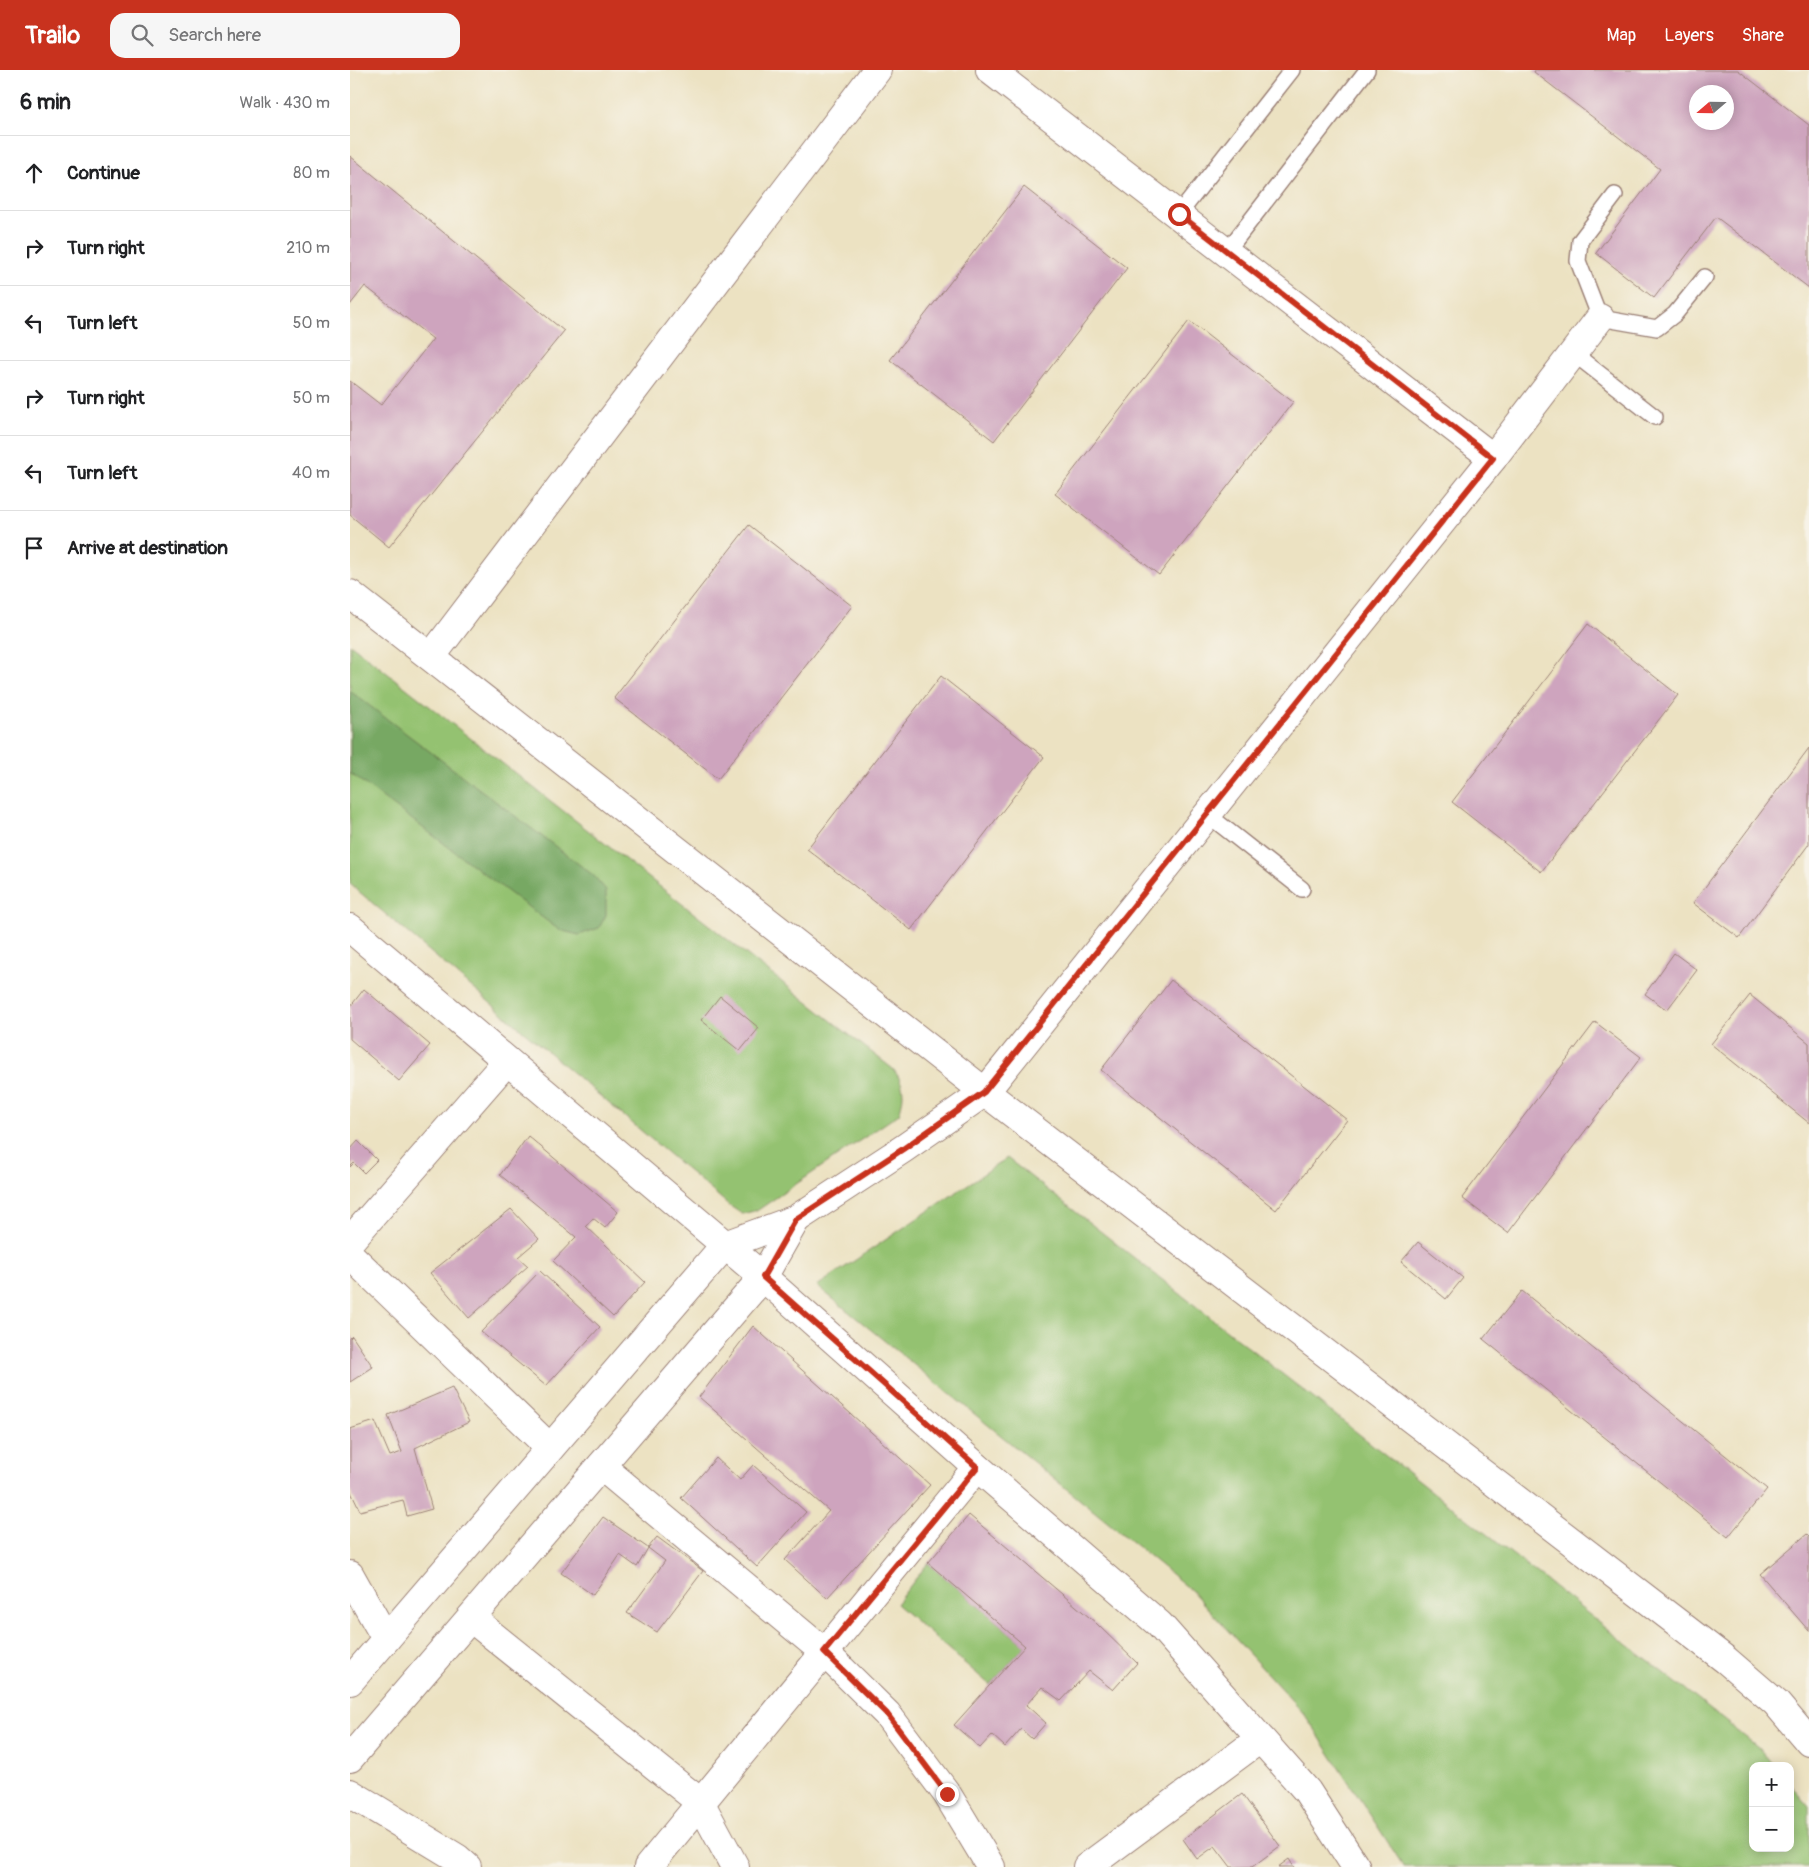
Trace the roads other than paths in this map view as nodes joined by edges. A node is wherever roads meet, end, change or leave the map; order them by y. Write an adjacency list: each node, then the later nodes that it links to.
1 (877, 70): 14 (street)
2 (990, 70): 6 (street)
3 (1292, 70): 6 (lane)
4 (1367, 70): 7 (lane)
5 (1615, 195): 9 (lane)
6 (1179, 214): 7 (street)
7 (1227, 251): 12 (street)
8 (1705, 277): 9 (lane)
9 (1600, 318): 10 (street)
10 (1573, 353): 11 (lane); 12 (street)
11 (1655, 417)
12 (1493, 458): 15 (street)
13 (350, 594): 14 (street)
14 (431, 657): 19 (street)
15 (1207, 814): 16 (lane); 19 (street)
16 (1302, 889)
17 (350, 928): 18 (street)
18 (507, 1061): 21 (street); 22 (street)
19 (984, 1092): 20 (street); 34 (street)
20 (796, 1219): 22 (street); 24 (street)
21 (350, 1242)
22 (725, 1245): 24 (street); 25 (street)
23 (350, 1255): 25 (street)
24 (763, 1277): 26 (street); 27 (street)
25 (550, 1448): 30 (street)
26 (601, 1466): 29 (street); 31 (street)
27 (977, 1467): 31 (street); 33 (street)
28 (350, 1575): 30 (street)
29 (471, 1618): 35 (street); 37 (street)
30 (386, 1639): 32 (street)
31 (824, 1652): 37 (street); 41 (street)
32 (350, 1681)
33 (1260, 1739): 42 (street); 43 (street)
34 (1809, 1742)
35 (350, 1758)
36 (350, 1792): 38 (street)
37 (700, 1802): 39 (street); 40 (street)
38 (467, 1867)
39 (648, 1867)
40 (735, 1867)
41 (991, 1867)
42 (1086, 1867)
43 (1356, 1867)

